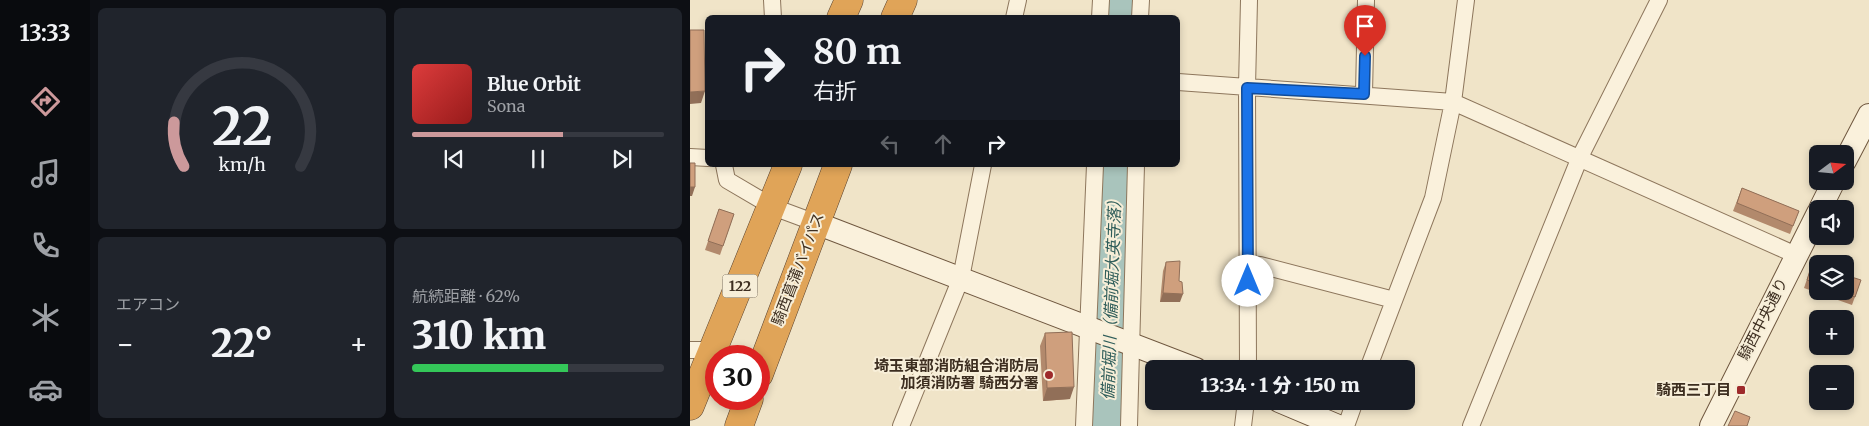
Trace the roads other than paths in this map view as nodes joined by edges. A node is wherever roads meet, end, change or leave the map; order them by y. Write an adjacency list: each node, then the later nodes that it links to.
1 (772, 0): 11 (street)
2 (849, 0): 12 (highway)
3 (903, 0): 13 (highway)
4 (1018, 0): 14 (street)
5 (1101, 0): 15 (street)
6 (1141, 0): 16 (street)
7 (1250, 0): 18 (street)
8 (1366, 0): 19 (street)
9 (1466, 0): 20 (street)
10 (1659, 0): 24 (street)
11 (773, 15)
12 (843, 15)
13 (896, 15)
14 (1015, 15)
15 (1100, 15)
16 (1140, 15)
17 (1180, 82): 18 (street)
18 (1247, 88): 19 (street); 36 (street)
19 (1364, 94): 20 (street)
20 (1453, 102): 24 (street); 38 (street)
21 (1869, 115): 22 (street)
22 (1853, 145)
23 (690, 157): 25 (street)
24 (1580, 157): 35 (street); 58 (street)
25 (705, 158)
26 (724, 167): 32 (street)
27 (787, 167): 32 (highway, 122)
28 (837, 167): 33 (highway, 騎西菖蒲バイパス)
29 (983, 167): 37 (street)
30 (1094, 167): 39 (street)
31 (1136, 167): 40 (street)
32 (773, 207): 33 (street); 42 (highway, 122)
33 (816, 223): 37 (street); 41 (highway, 騎西菖蒲バイパス)
34 (1809, 231): 35 (street, 騎西中央通り)
35 (1796, 256): 59 (street, 騎西中央通り)
36 (1248, 264): 38 (street); 44 (street)
37 (961, 278): 39 (street); 52 (street)
38 (1394, 300): 45 (street)
39 (1087, 328): 40 (street); 53 (street)
40 (1126, 342): 43 (street); 54 (street)
41 (770, 345)
42 (701, 350): 46 (highway, 122)
43 (1173, 360)
44 (1248, 360)
45 (1371, 360)
46 (690, 406)
47 (745, 410): 51 (highway)
48 (1245, 410): 55 (street)
49 (1300, 410): 56 (street)
50 (1352, 410): 57 (street)
51 (739, 426)
52 (901, 426)
53 (1084, 426)
54 (1129, 426)
55 (1243, 426)
56 (1338, 426)
57 (1346, 426)
58 (1471, 426)
59 (1711, 426)

